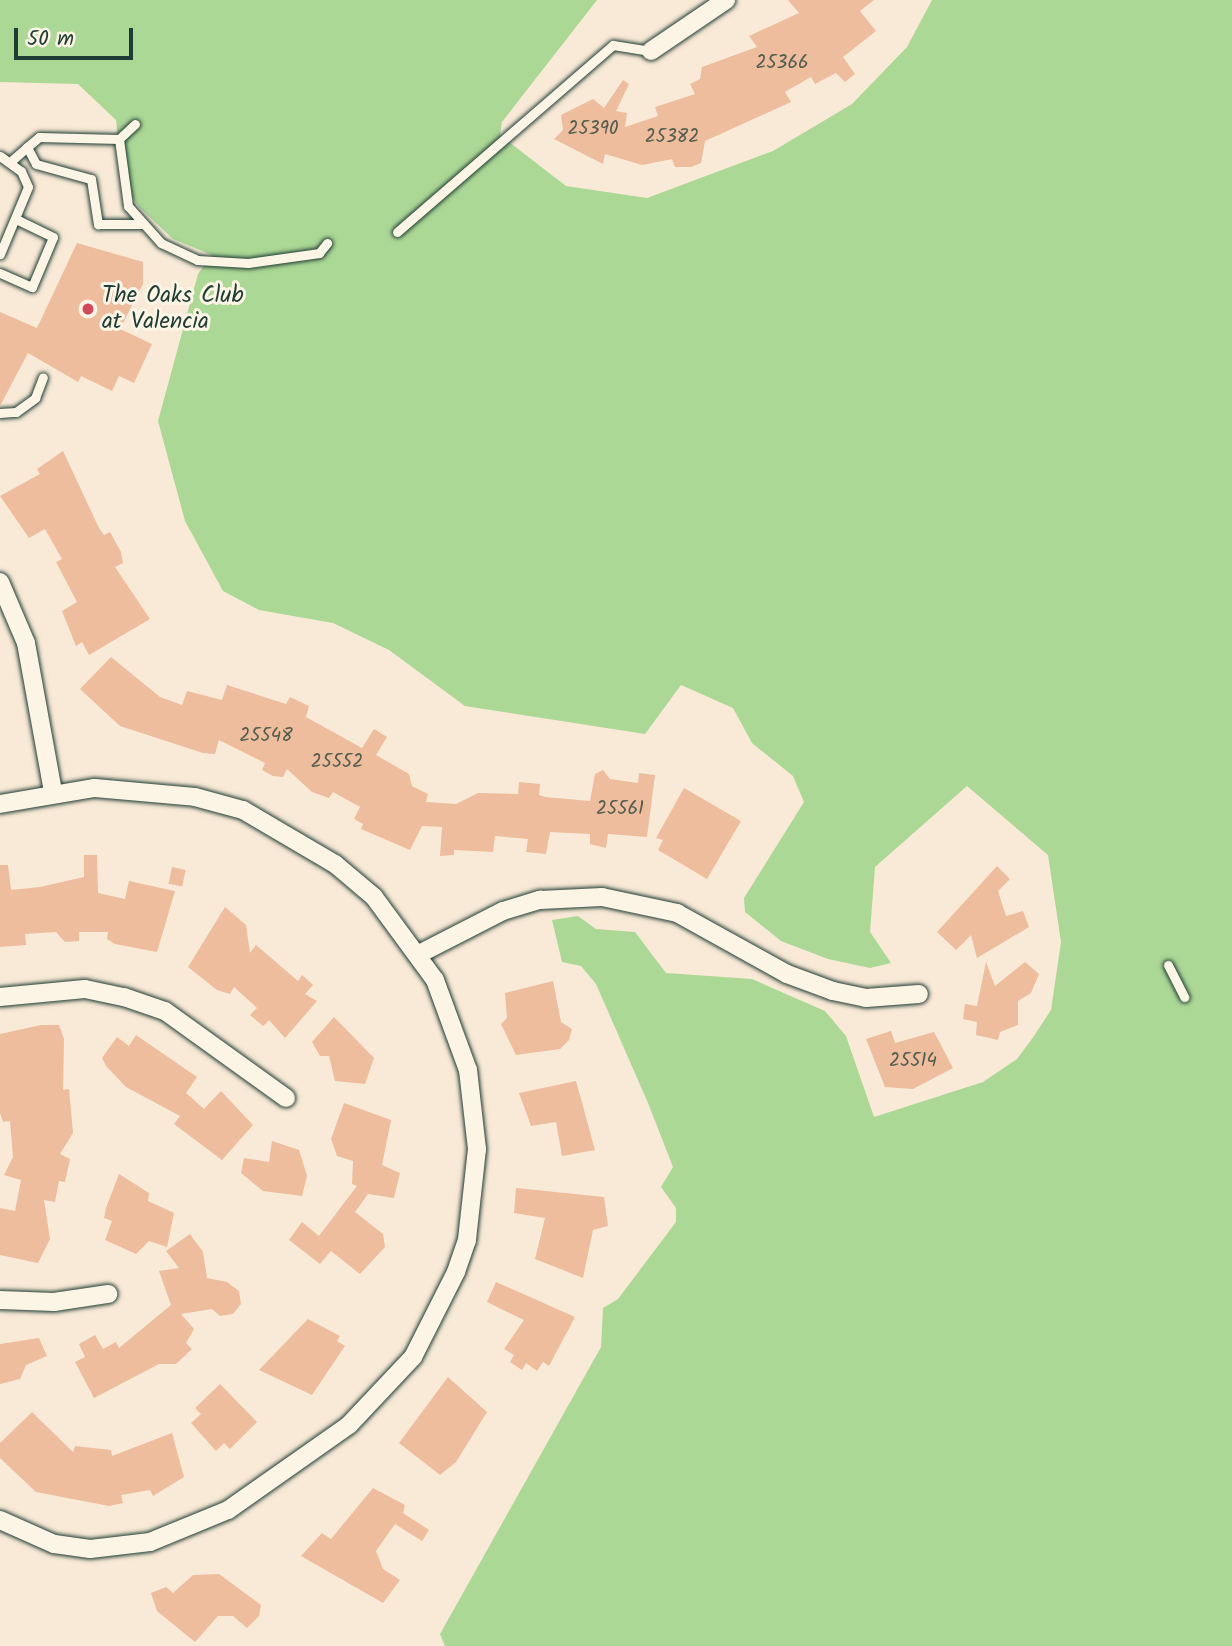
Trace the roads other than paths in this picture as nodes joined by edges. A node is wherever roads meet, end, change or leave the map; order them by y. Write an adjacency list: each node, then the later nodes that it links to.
1 (726, 0): 2 (street)
2 (651, 51): 10 (lane)
3 (135, 124): 4 (lane)
4 (119, 139): 5 (lane); 9 (lane)
5 (27, 146): 7 (lane); 9 (lane)
6 (0, 156): 7 (lane)
7 (10, 162): 8 (lane)
8 (16, 219): 12 (lane); 13 (lane)
9 (143, 223): 11 (lane)
10 (397, 232)
11 (327, 243)
12 (0, 254)
13 (0, 273)
14 (43, 377): 15 (lane)
15 (0, 413)
16 (0, 582): 17 (street)
17 (53, 791): 18 (street); 19 (street)
18 (0, 804)
19 (421, 953): 21 (street); 27 (street)
20 (1168, 965): 23 (lane)
21 (919, 994)
22 (0, 997): 24 (street)
23 (1184, 997)
24 (286, 1098)
25 (108, 1294): 26 (street)
26 (0, 1300)
27 (0, 1520)

